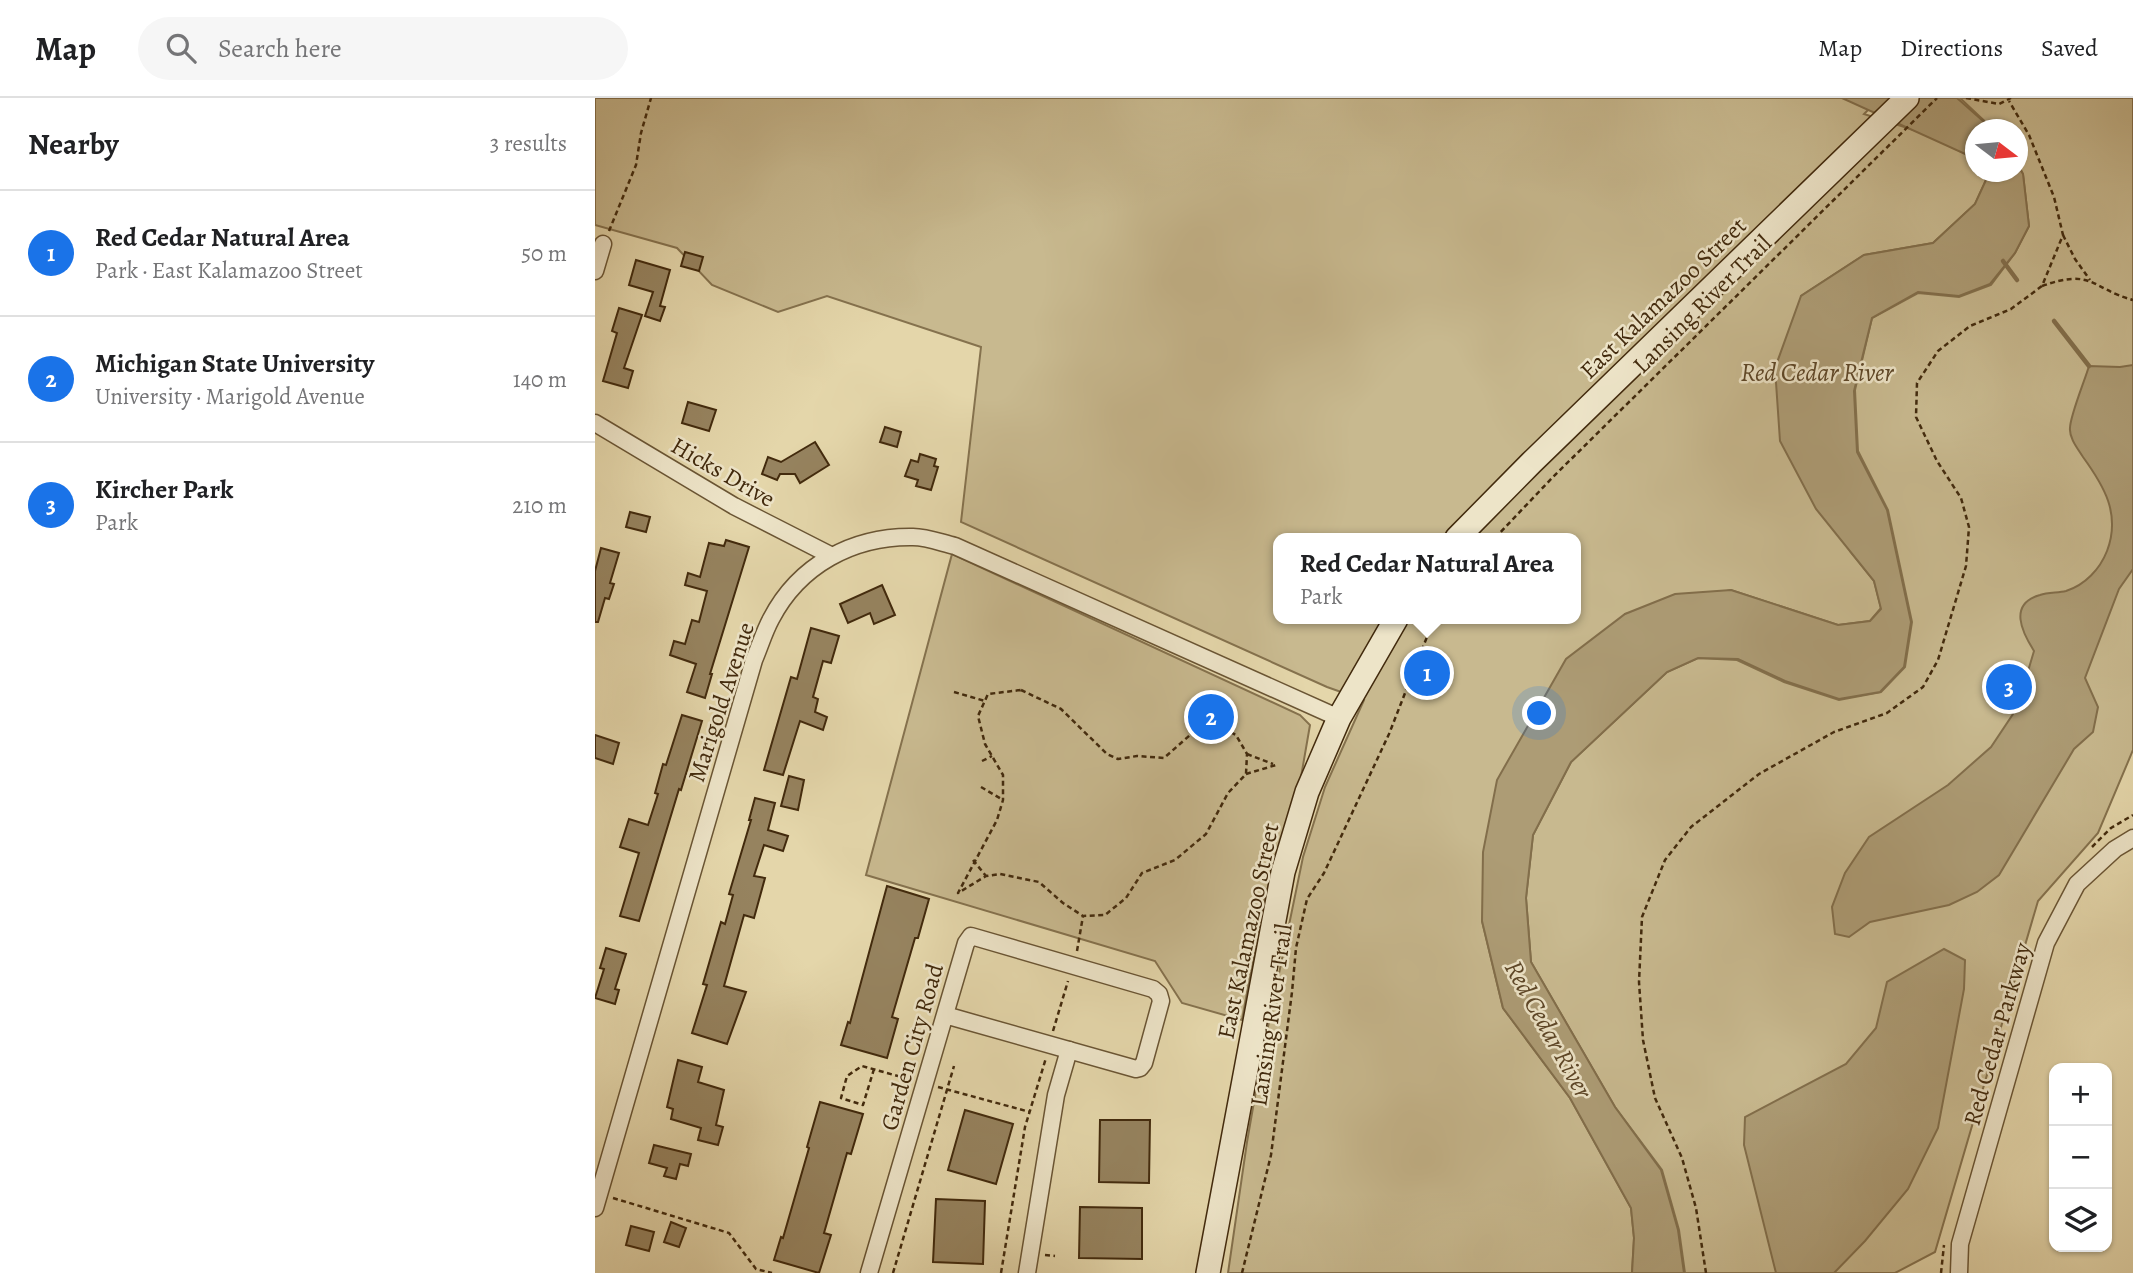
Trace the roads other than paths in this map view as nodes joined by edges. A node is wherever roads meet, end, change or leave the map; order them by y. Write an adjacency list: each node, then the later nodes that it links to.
1 (1907, 98): 5 (street, East Kalamazoo Street)
2 (603, 244): 3 (street)
3 (595, 271)
4 (595, 423): 6 (street, Hicks Drive)
5 (1462, 533)
6 (830, 555): 8 (street, Marigold Avenue); 12 (street, Marigold Avenue)
7 (1393, 624): 8 (street, East Kalamazoo Street)
8 (1339, 718): 15 (street, East Kalamazoo Street)
9 (2133, 838): 16 (street, Red Cedar Parkway)
10 (945, 1014): 11 (street); 11 (street, Garden City Road); 13 (street, Garden City Road)
11 (1069, 1050): 14 (street)
12 (598, 1194)
13 (869, 1273)
14 (1027, 1273)
15 (1208, 1273)
16 (1959, 1273)

